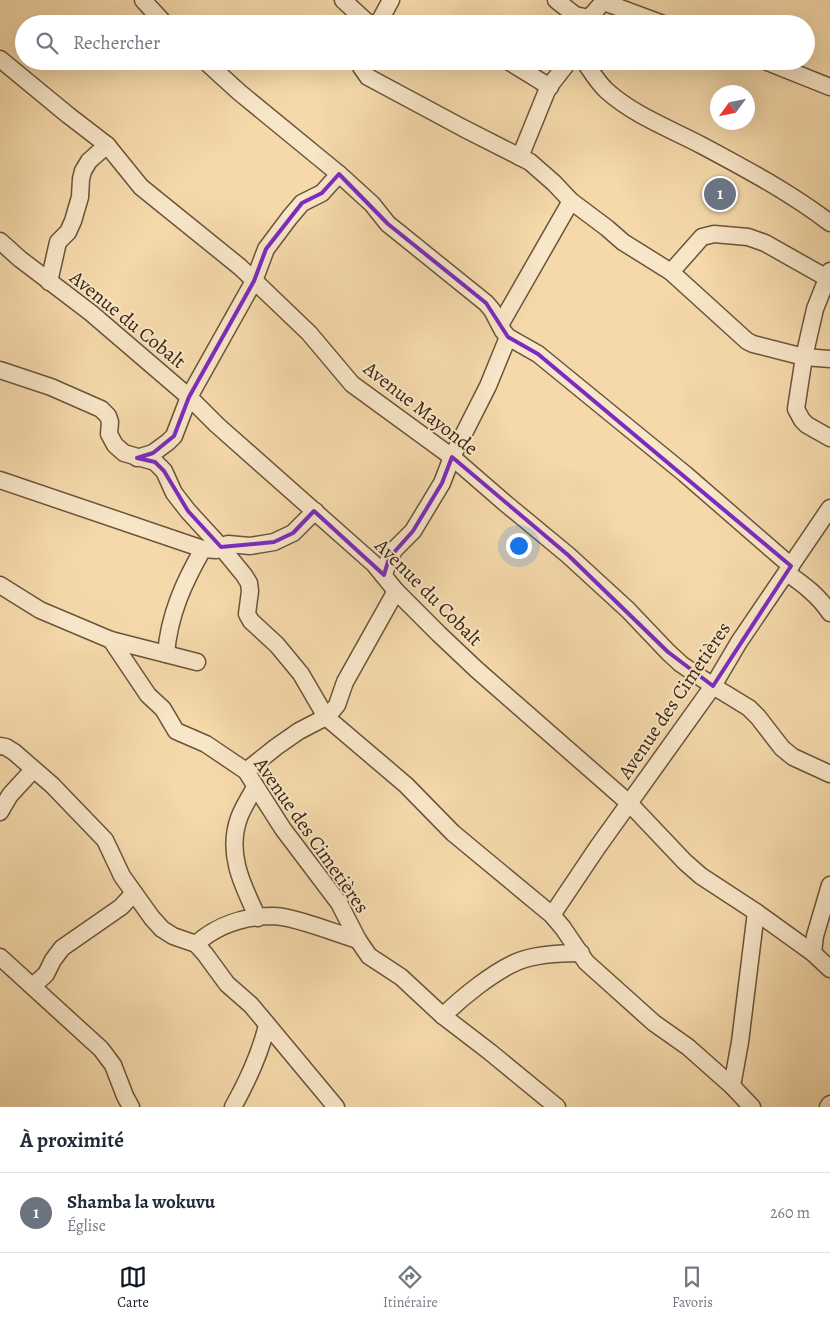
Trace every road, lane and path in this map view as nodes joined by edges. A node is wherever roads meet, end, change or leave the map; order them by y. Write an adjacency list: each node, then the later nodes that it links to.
1 (143, 0): 6 (street)
2 (343, 0): 7 (street)
3 (390, 0): 8 (street)
4 (556, 0): 9 (street)
5 (604, 1): 10 (street); 11 (street)
6 (157, 15)
7 (359, 15)
8 (382, 15)
9 (574, 15)
10 (593, 15)
11 (640, 15)
12 (0, 59): 21 (street, Avenue Mayonde)
13 (215, 70): 23 (street)
14 (363, 70): 22 (street)
15 (523, 70): 19 (street)
16 (562, 70): 19 (street)
17 (590, 70): 25 (street)
18 (791, 70): 20 (street)
19 (550, 86): 22 (street)
20 (830, 87)
21 (107, 145): 29 (street, Avenue Mayonde); 30 (street)
22 (520, 157): 24 (street)
23 (339, 174): 29 (street); 31 (street)
24 (571, 201): 27 (street); 31 (street)
25 (830, 223)
26 (0, 241): 30 (street, Avenue du Cobalt)
27 (671, 272): 28 (street); 32 (street)
28 (829, 274): 32 (street)
29 (254, 281): 35 (street); 37 (street, Avenue Mayonde)
30 (49, 282): 35 (street, Avenue du Cobalt)
31 (504, 331): 37 (street); 44 (street)
32 (804, 357): 33 (street); 36 (street)
33 (830, 359)
34 (0, 370): 38 (street)
35 (189, 397): 38 (street); 41 (street, Avenue du Cobalt)
36 (830, 438)
37 (452, 457): 45 (street); 52 (street, Avenue Mayonde)
38 (137, 458): 42 (street)
39 (0, 480): 43 (street)
40 (830, 508): 44 (street, Avenue des Cimetières)
41 (315, 511): 42 (street); 45 (street, Avenue du Cobalt)
42 (222, 547): 43 (street); 53 (street)
43 (203, 549): 50 (street)
44 (789, 569): 48 (street); 52 (street, Avenue des Cimetières)
45 (384, 575): 47 (street, Avenue du Cobalt)
46 (0, 585): 49 (street)
47 (396, 591): 53 (street); 59 (street, Avenue du Cobalt)
48 (830, 613)
49 (111, 640): 50 (street); 56 (street, Avenue des Cimetières)
50 (166, 654): 51 (street)
51 (197, 662)
52 (713, 686): 57 (street, Avenue Mayonde); 59 (street, Avenue des Cimetières)
53 (326, 717): 56 (street); 64 (street)
54 (0, 746): 55 (street)
55 (33, 770): 60 (street); 62 (street)
56 (246, 772): 58 (street, Avenue des Cimetières)
57 (830, 774)
58 (255, 787): 65 (street); 66 (street, Avenue des Cimetières)
59 (630, 804): 63 (street, Avenue du Cobalt); 64 (street, Avenue des Cimetières)
60 (0, 812)
61 (830, 885): 68 (street)
62 (134, 893): 67 (street); 72 (street)
63 (756, 912): 68 (street, Avenue du Cobalt); 75 (street)
64 (552, 916): 69 (street)
65 (258, 918): 66 (street); 67 (street)
66 (358, 940): 73 (street, Avenue des Cimetières)
67 (196, 944): 74 (street)
68 (813, 953): 71 (street, Avenue du Cobalt)
69 (580, 954): 73 (street); 75 (street)
70 (0, 957): 72 (street)
71 (830, 969)
72 (33, 986): 76 (street)
73 (442, 1016): 79 (street, Avenue des Cimetières)
74 (267, 1025): 77 (street); 78 (street)
75 (732, 1086): 80 (street)
76 (131, 1107)
77 (233, 1107)
78 (336, 1107)
79 (557, 1107)
80 (752, 1107)

